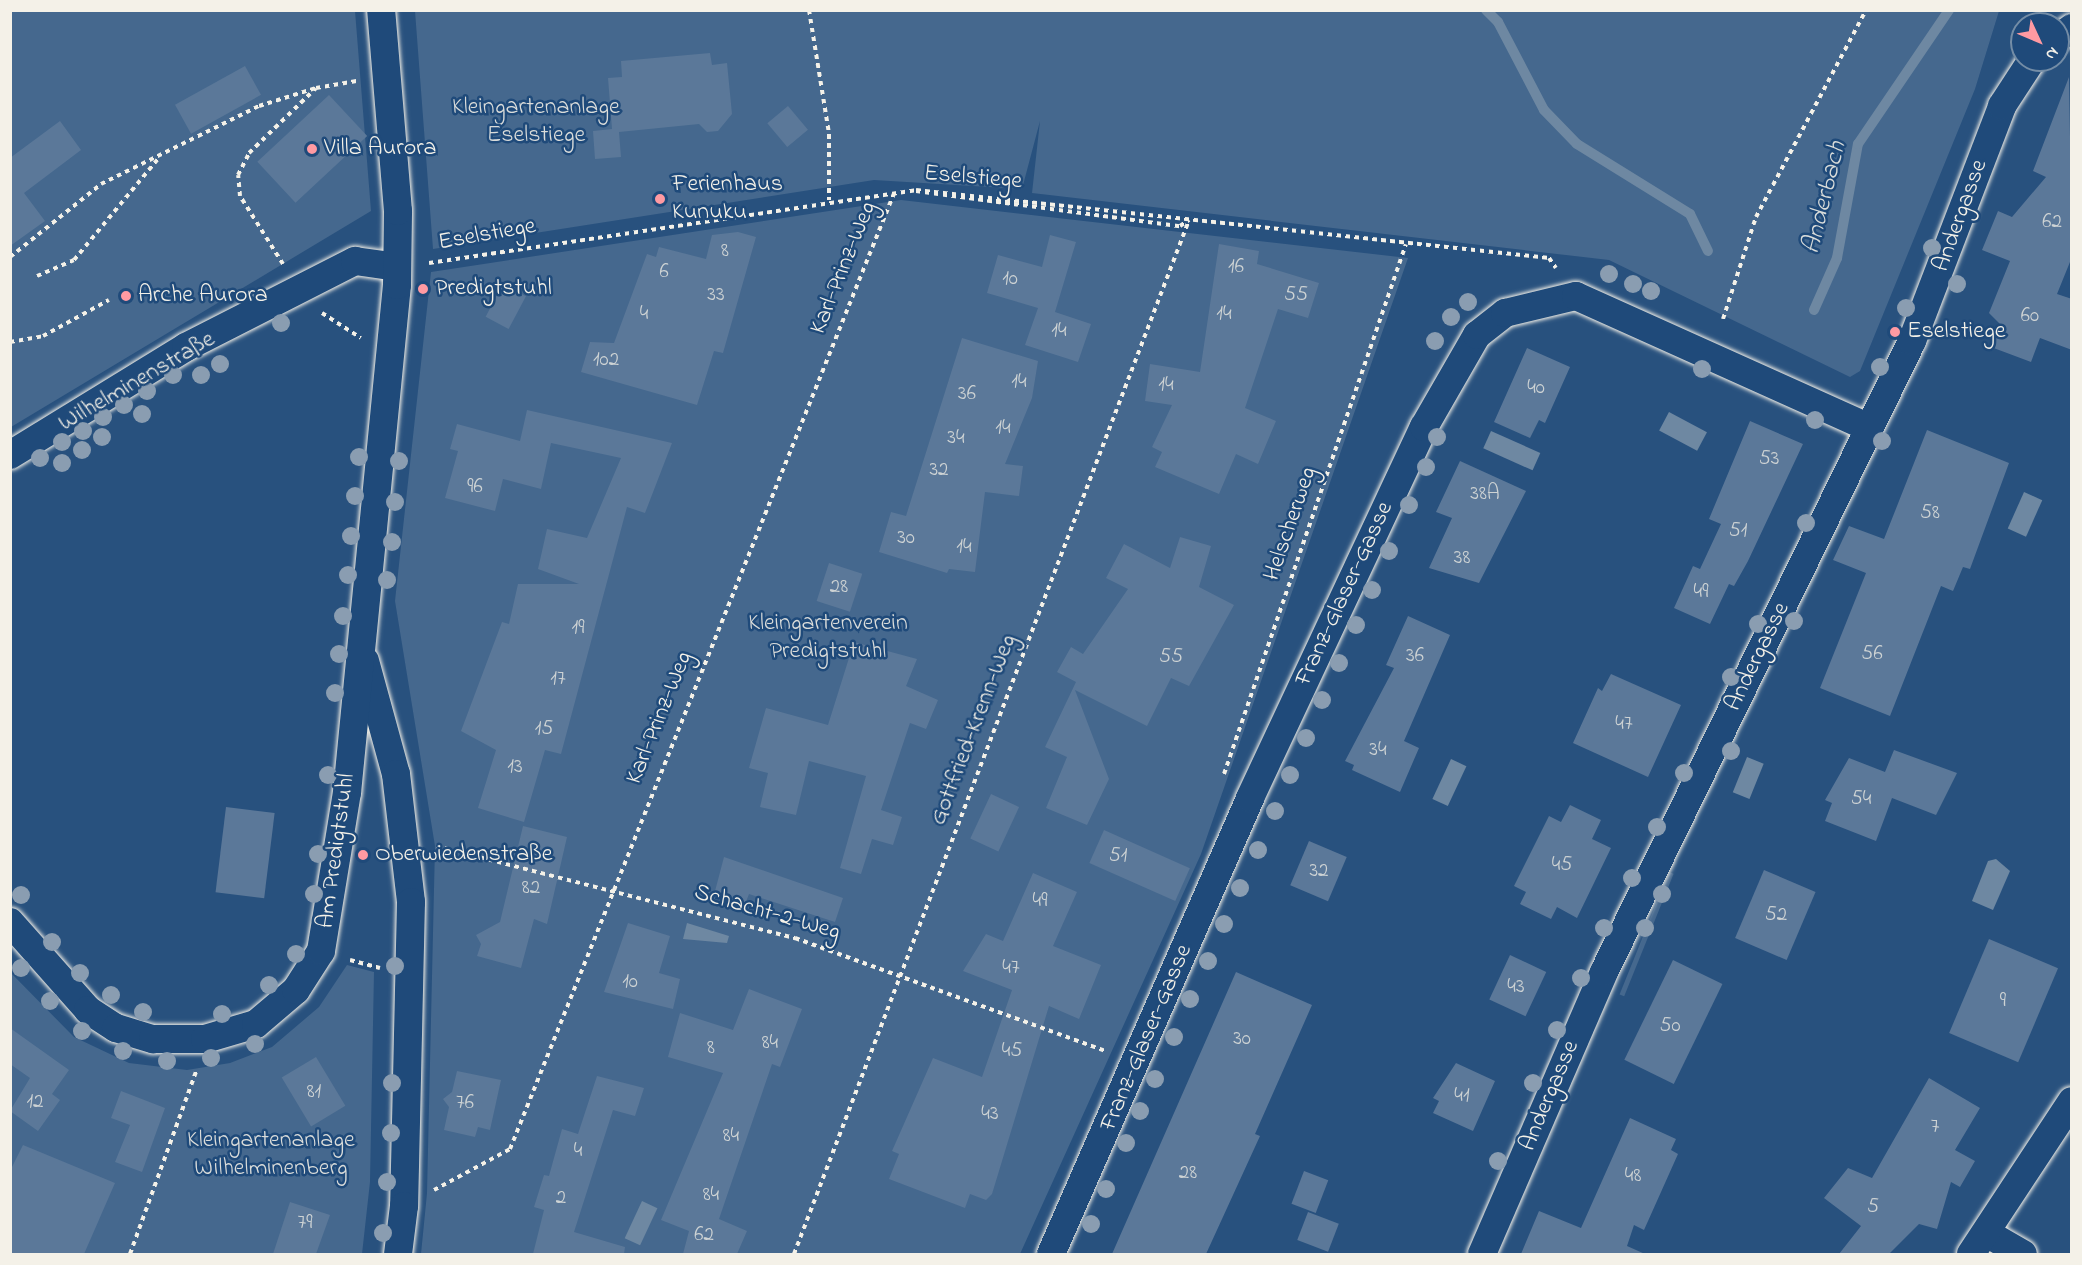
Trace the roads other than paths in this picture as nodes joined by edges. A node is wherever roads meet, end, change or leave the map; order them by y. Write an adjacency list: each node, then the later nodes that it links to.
1 (381, 10): 3 (street)
2 (2024, 72): 4 (street, Andergasse)
3 (397, 276): 5 (street, Wilhelminenstraße); 6 (street)
4 (1870, 428): 11 (street, Franz-Glaser-Gasse); 12 (street, Andergasse)
5 (10, 455)
6 (361, 645): 7 (street, Am Predigtstuhl); 10 (street)
7 (10, 922)
8 (2072, 1101): 9 (street)
9 (1980, 1244): 13 (street)
10 (398, 1254)
11 (1052, 1254)
12 (1482, 1254)
13 (2023, 1254)

